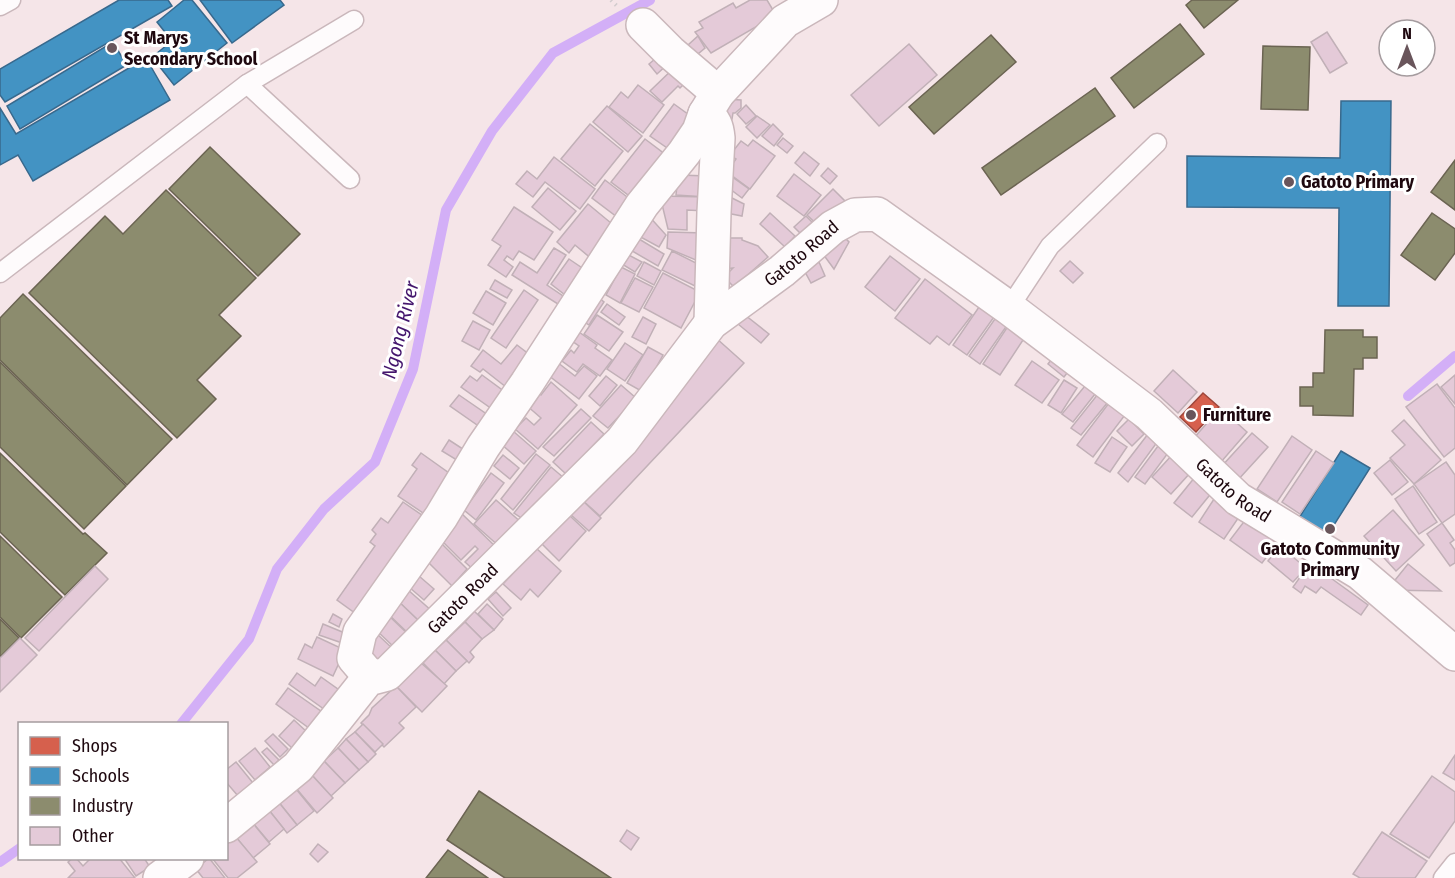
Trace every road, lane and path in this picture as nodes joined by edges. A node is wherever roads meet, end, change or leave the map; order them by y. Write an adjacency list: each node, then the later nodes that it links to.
1 (11, 0): 3 (lane)
2 (821, 0): 7 (street)
3 (0, 6)
4 (354, 20): 6 (lane)
5 (643, 25): 7 (street)
6 (247, 84): 9 (lane); 10 (lane)
7 (711, 103): 12 (street); 14 (street)
8 (1157, 143): 11 (lane)
9 (350, 179)
10 (0, 273)
11 (1009, 308): 12 (street, Gatoto Road); 13 (street, Gatoto Road)
12 (711, 323): 14 (street, Gatoto Road)
13 (1455, 654)
14 (368, 679): 15 (street, Gatoto Road)
15 (228, 824)
16 (184, 860): 18 (street)
17 (1455, 862): 19 (lane)
18 (160, 878)
19 (1443, 878)

